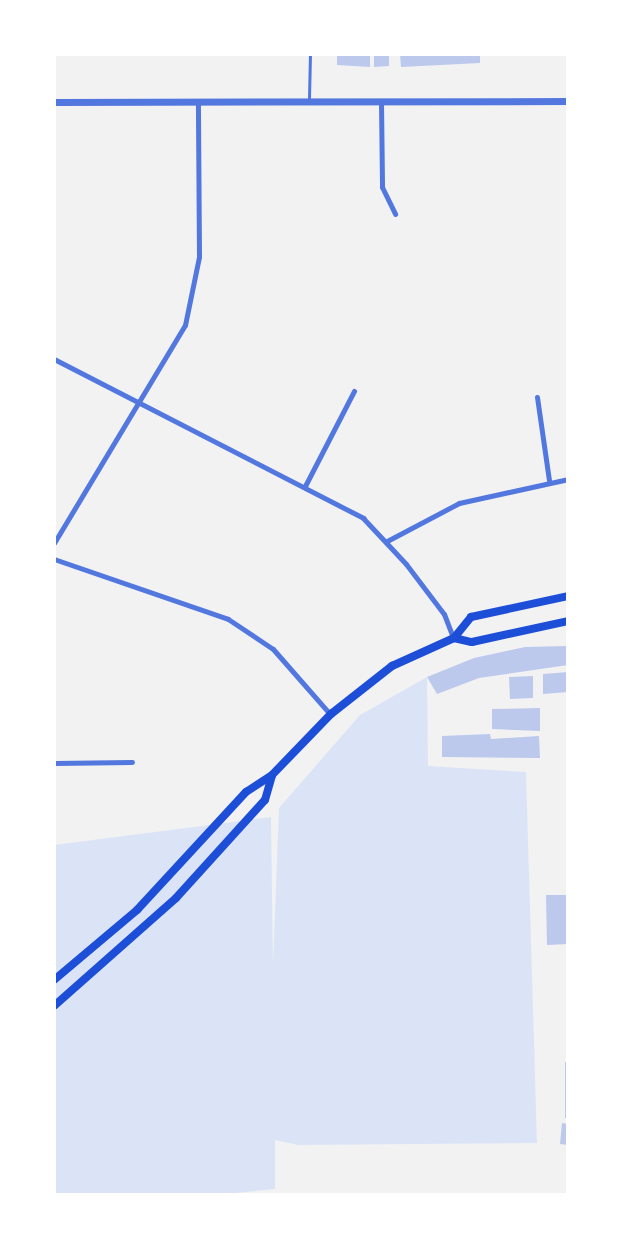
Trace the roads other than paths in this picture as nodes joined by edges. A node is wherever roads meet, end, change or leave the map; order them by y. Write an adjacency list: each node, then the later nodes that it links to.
1 (310, 54): 4 (lane)
2 (568, 101): 5 (street)
3 (54, 102): 6 (street)
4 (309, 102): 5 (street); 6 (street)
5 (381, 102): 7 (street)
6 (198, 103): 11 (street)
7 (395, 214)
8 (54, 359): 11 (street)
9 (354, 391): 14 (street)
10 (537, 397): 13 (street)
11 (141, 400): 14 (street); 16 (street)
12 (568, 479): 13 (street)
13 (549, 480): 15 (street)
14 (305, 486): 15 (street)
15 (387, 541): 20 (street)
16 (54, 543)
17 (54, 559): 21 (street)
18 (568, 596): 20 (main road)
19 (568, 621): 20 (main road)
20 (454, 638): 21 (main road)
21 (331, 714): 24 (main road)
22 (132, 762): 23 (street)
23 (54, 763)
24 (272, 775): 25 (main road); 26 (main road)
25 (54, 980)
26 (54, 1006)

